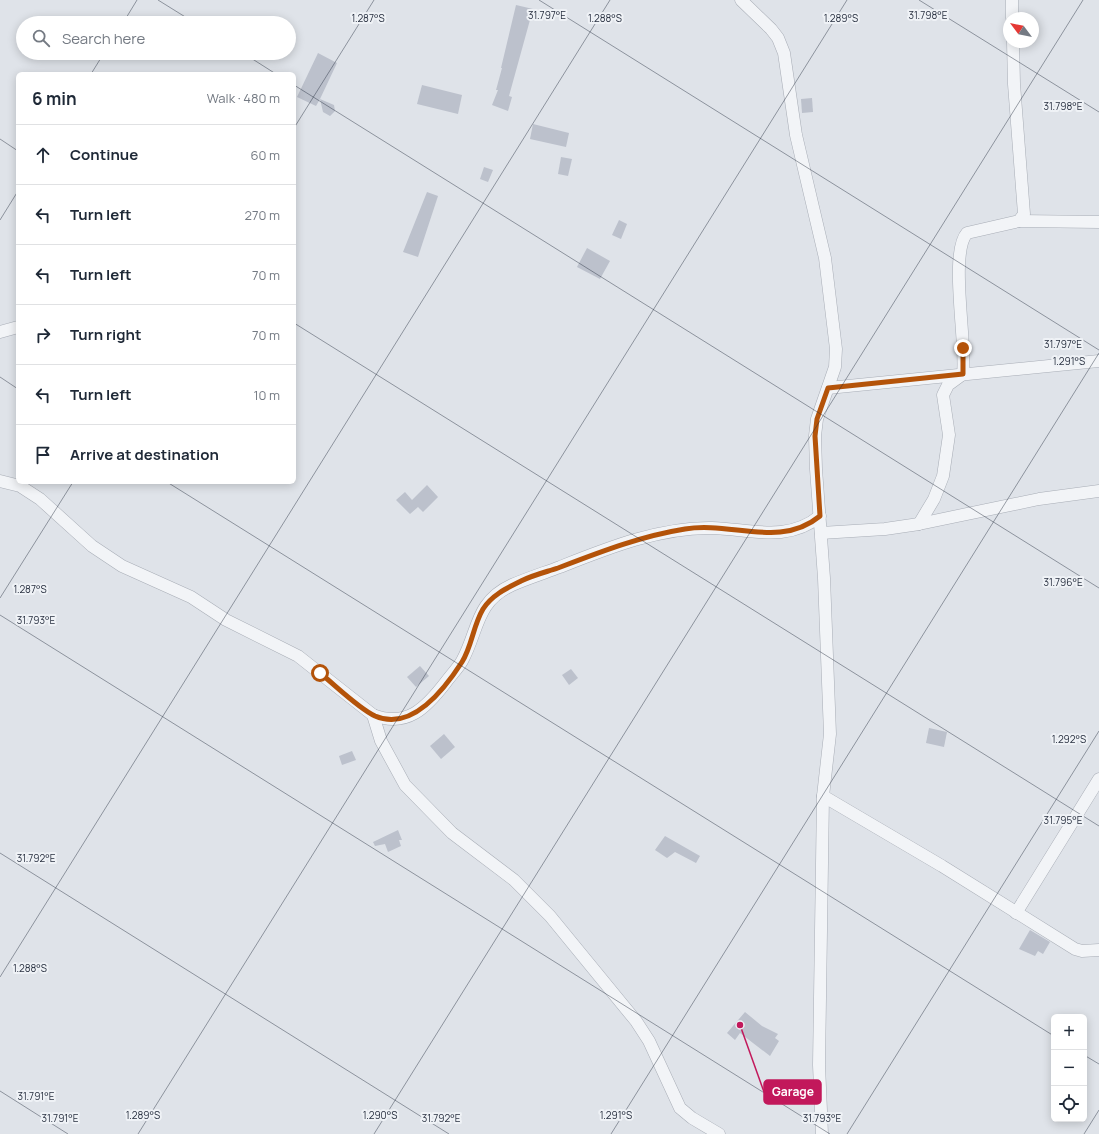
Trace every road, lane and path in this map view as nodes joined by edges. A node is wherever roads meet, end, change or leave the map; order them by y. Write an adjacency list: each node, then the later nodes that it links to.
1 (741, 0): 11 (street)
2 (1012, 0): 3 (street)
3 (1012, 12)
4 (1013, 48): 5 (street)
5 (1019, 221): 6 (street); 10 (street)
6 (1099, 222)
7 (16, 328): 8 (street)
8 (0, 332)
9 (1099, 361): 10 (street)
10 (963, 374): 11 (street); 15 (street)
11 (828, 388): 14 (street)
12 (0, 481): 17 (street)
13 (1099, 491): 15 (street)
14 (820, 516): 16 (street); 17 (street)
15 (919, 524): 16 (street)
16 (821, 532): 19 (street)
17 (373, 715): 22 (street)
18 (1099, 779): 20 (street)
19 (823, 796): 20 (street); 23 (street)
20 (1016, 913): 21 (street)
21 (1099, 950)
22 (719, 1134)
23 (822, 1134)

